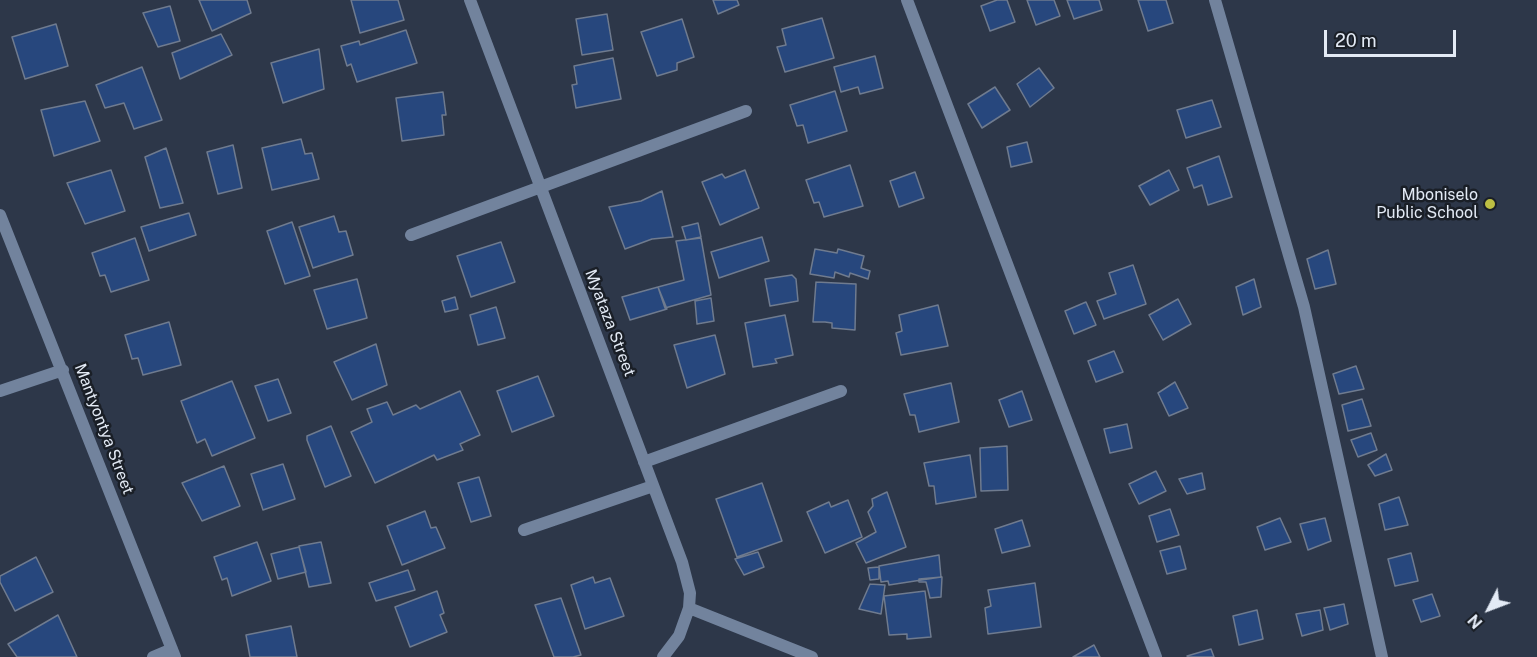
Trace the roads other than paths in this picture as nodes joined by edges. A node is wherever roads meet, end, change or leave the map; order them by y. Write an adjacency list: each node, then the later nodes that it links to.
1 (470, 0): 5 (street, Myataza Street)
2 (907, 0): 19 (street)
3 (1215, 0): 20 (street)
4 (746, 111): 5 (street)
5 (540, 189): 7 (street); 11 (street, Myataza Street)
6 (0, 214): 8 (street, Mantyontya Street)
7 (411, 235)
8 (63, 370): 9 (street); 15 (street, Mantyontya Street)
9 (0, 391)
10 (841, 391): 11 (street)
11 (644, 462): 12 (street, Myataza Street)
12 (653, 486): 13 (street); 14 (street, Myataza Street)
13 (524, 530)
14 (689, 608): 17 (street, Myataza Street); 18 (street)
15 (174, 653): 16 (street)
16 (153, 657)
17 (663, 657)
18 (812, 657)
19 (1156, 657)
20 (1382, 657)

